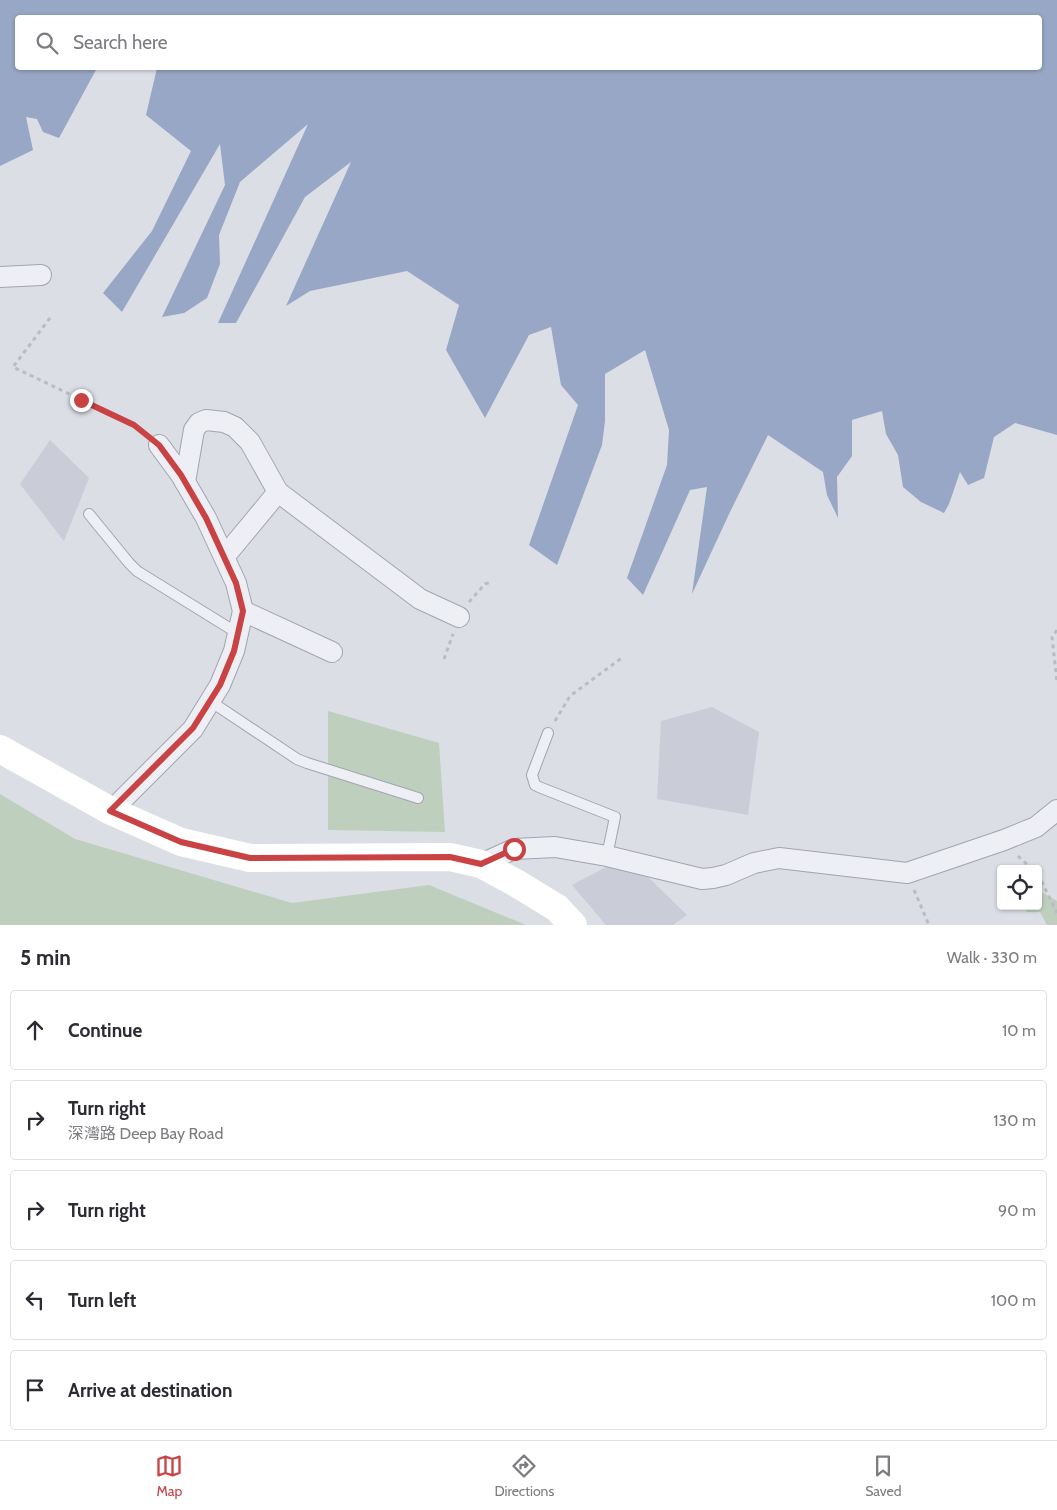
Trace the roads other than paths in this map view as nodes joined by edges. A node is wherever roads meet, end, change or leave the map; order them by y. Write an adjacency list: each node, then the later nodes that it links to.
1 (41, 275): 2 (street)
2 (0, 277)
3 (159, 445): 4 (street)
4 (185, 482): 5 (street); 7 (street)
5 (278, 492): 7 (street); 9 (street)
6 (90, 514): 10 (lane)
7 (225, 556): 8 (street)
8 (243, 611): 10 (street); 11 (street)
9 (458, 617)
10 (238, 634): 12 (street)
11 (332, 652)
12 (210, 701): 15 (lane); 17 (street)
13 (548, 733): 18 (lane)
14 (0, 749): 17 (street)
15 (418, 798)
16 (1057, 810): 18 (street)
17 (110, 811): 19 (street)
18 (607, 856): 19 (street)
19 (481, 864): 20 (street)
20 (573, 925)

